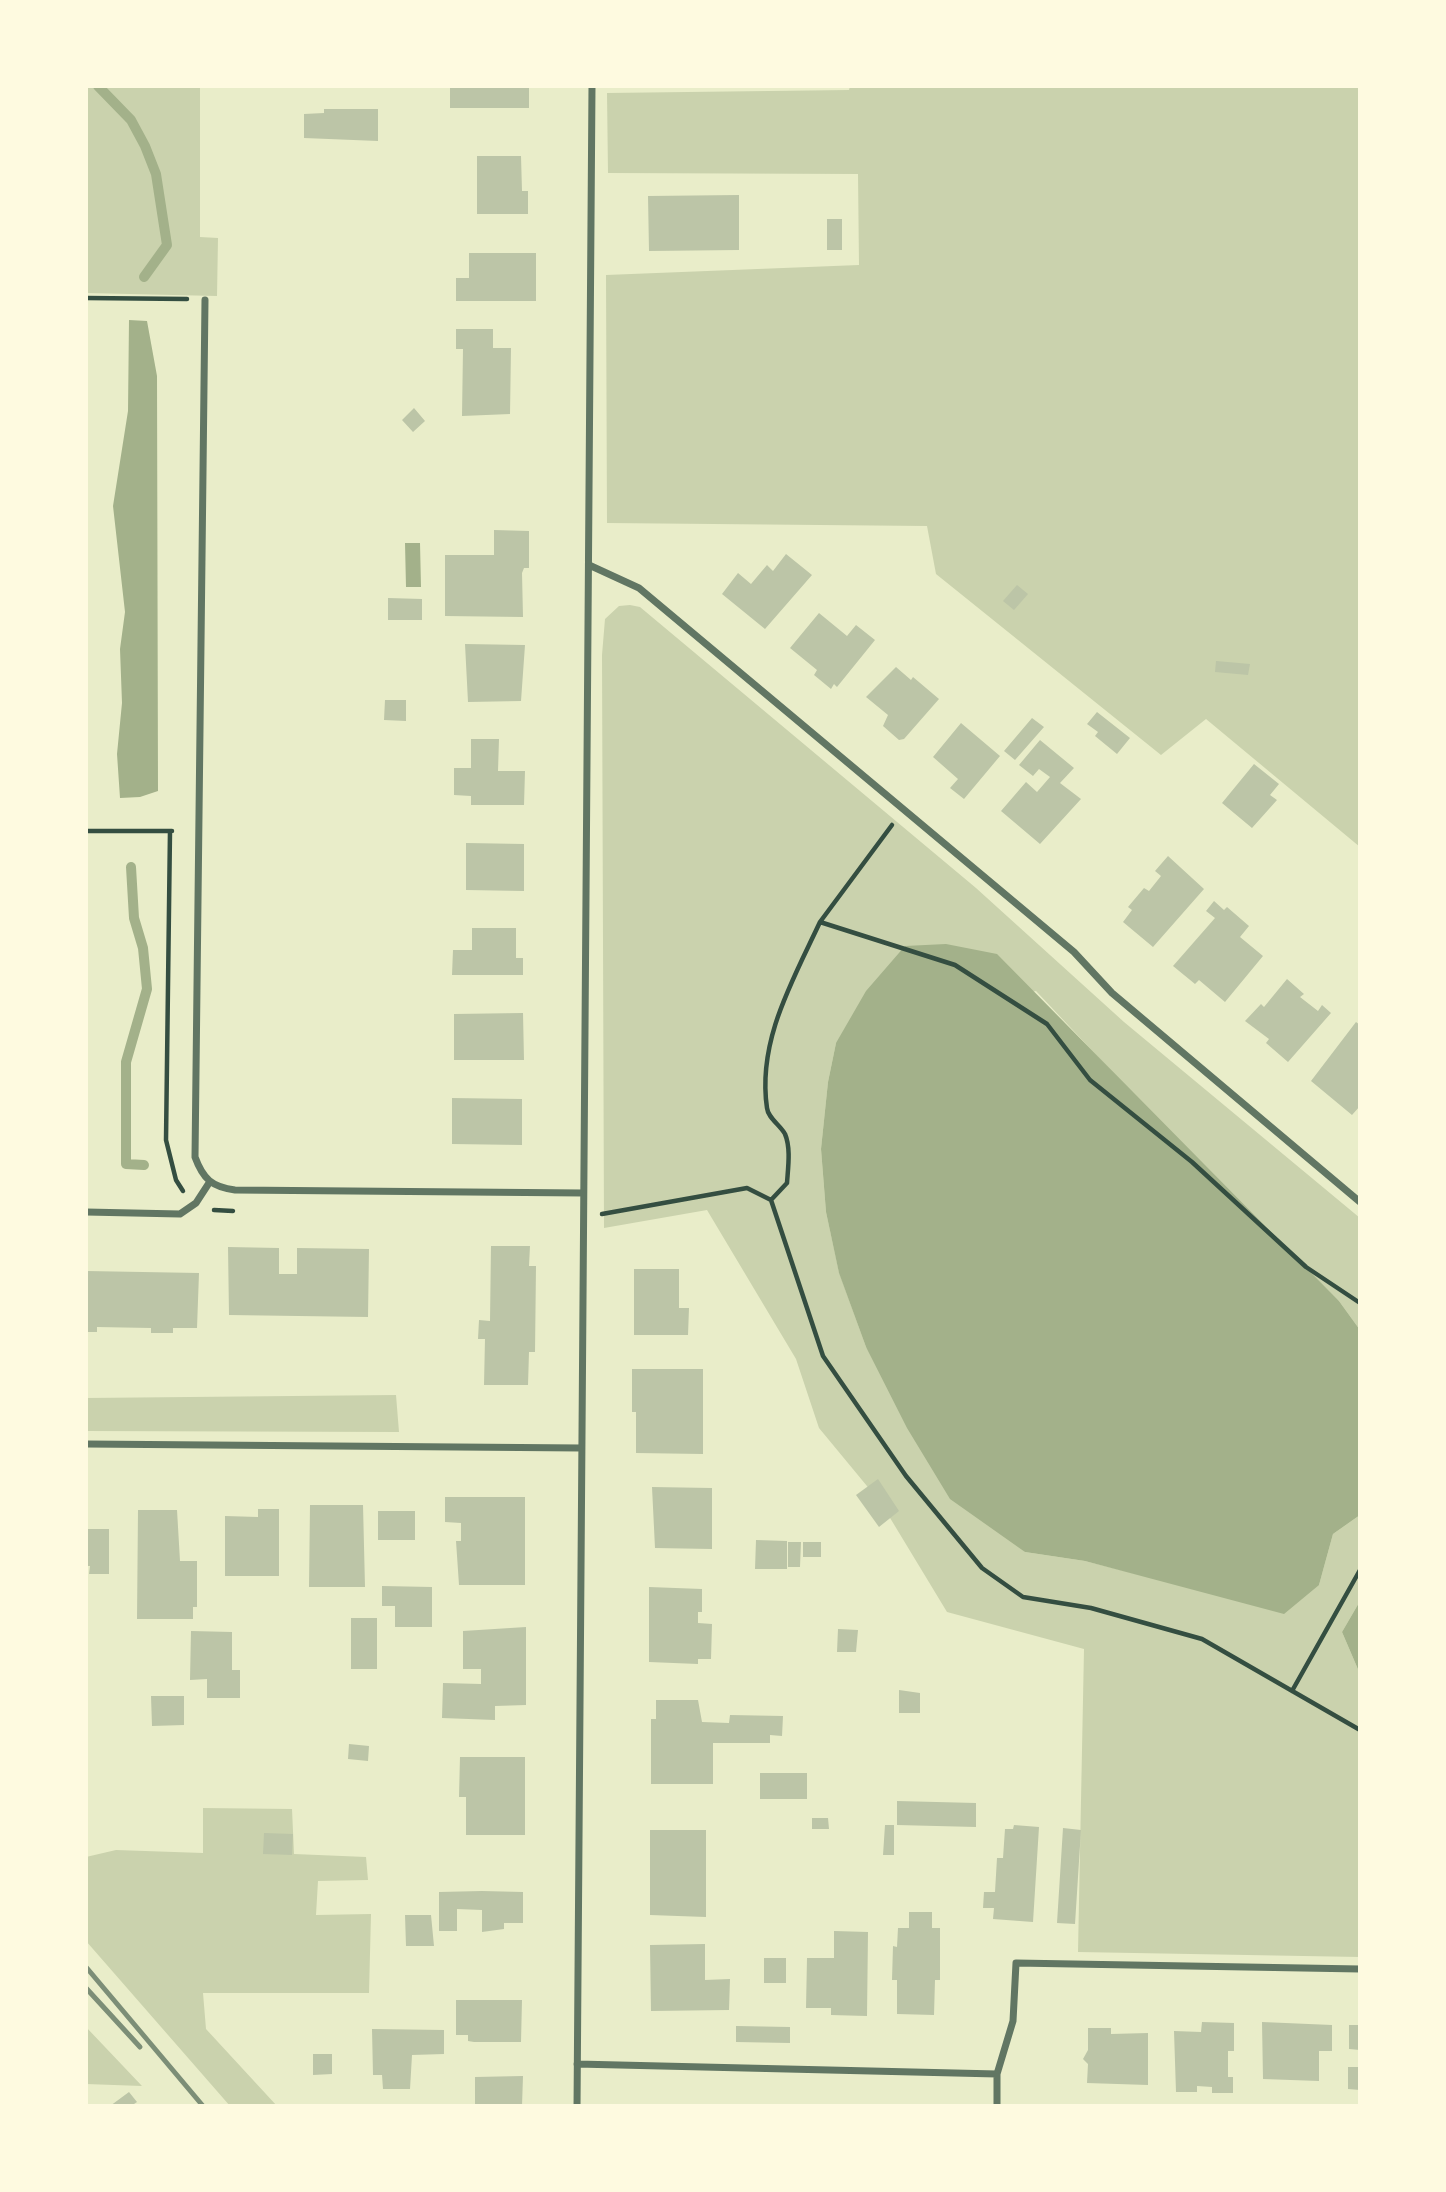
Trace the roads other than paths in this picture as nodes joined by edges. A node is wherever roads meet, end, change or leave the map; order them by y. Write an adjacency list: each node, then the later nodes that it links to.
1 (592, 86): 3 (street)
2 (205, 300): 4 (street)
3 (589, 565): 5 (street); 6 (street)
4 (209, 1183): 5 (street); 7 (street)
5 (583, 1193): 9 (street)
6 (1360, 1202)
7 (86, 1212)
8 (86, 1444): 9 (street)
9 (581, 1448): 11 (street)
10 (1360, 1969): 12 (street)
11 (577, 2064): 12 (street); 13 (street)
12 (997, 2074): 14 (street)
13 (577, 2106)
14 (997, 2106)

